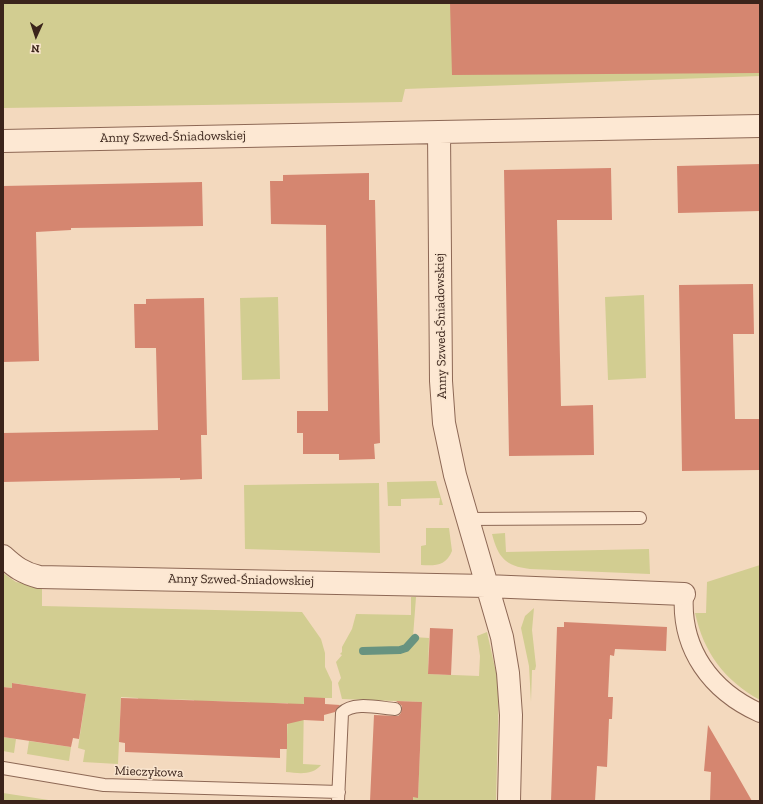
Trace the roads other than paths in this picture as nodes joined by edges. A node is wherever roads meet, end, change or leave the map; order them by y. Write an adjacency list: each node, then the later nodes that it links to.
1 (760, 126): 2 (street, Anny Szwed-Śniadowskiej)
2 (439, 132): 3 (street, Anny Szwed-Śniadowskiej); 5 (street, Anny Szwed-Śniadowskiej)
3 (3, 141)
4 (640, 518): 5 (lane)
5 (466, 519): 7 (street, Anny Szwed-Śniadowskiej)
6 (3, 556): 7 (street, Anny Szwed-Śniadowskiej)
7 (486, 586): 8 (street); 14 (street, Anny Szwed-Śniadowskiej)
8 (684, 594): 10 (street)
9 (395, 709): 13 (lane, Mieczykowa)
10 (760, 713)
11 (3, 768): 12 (lane, Mieczykowa)
12 (295, 796): 13 (lane, Mieczykowa)
13 (339, 796)
14 (509, 801)

